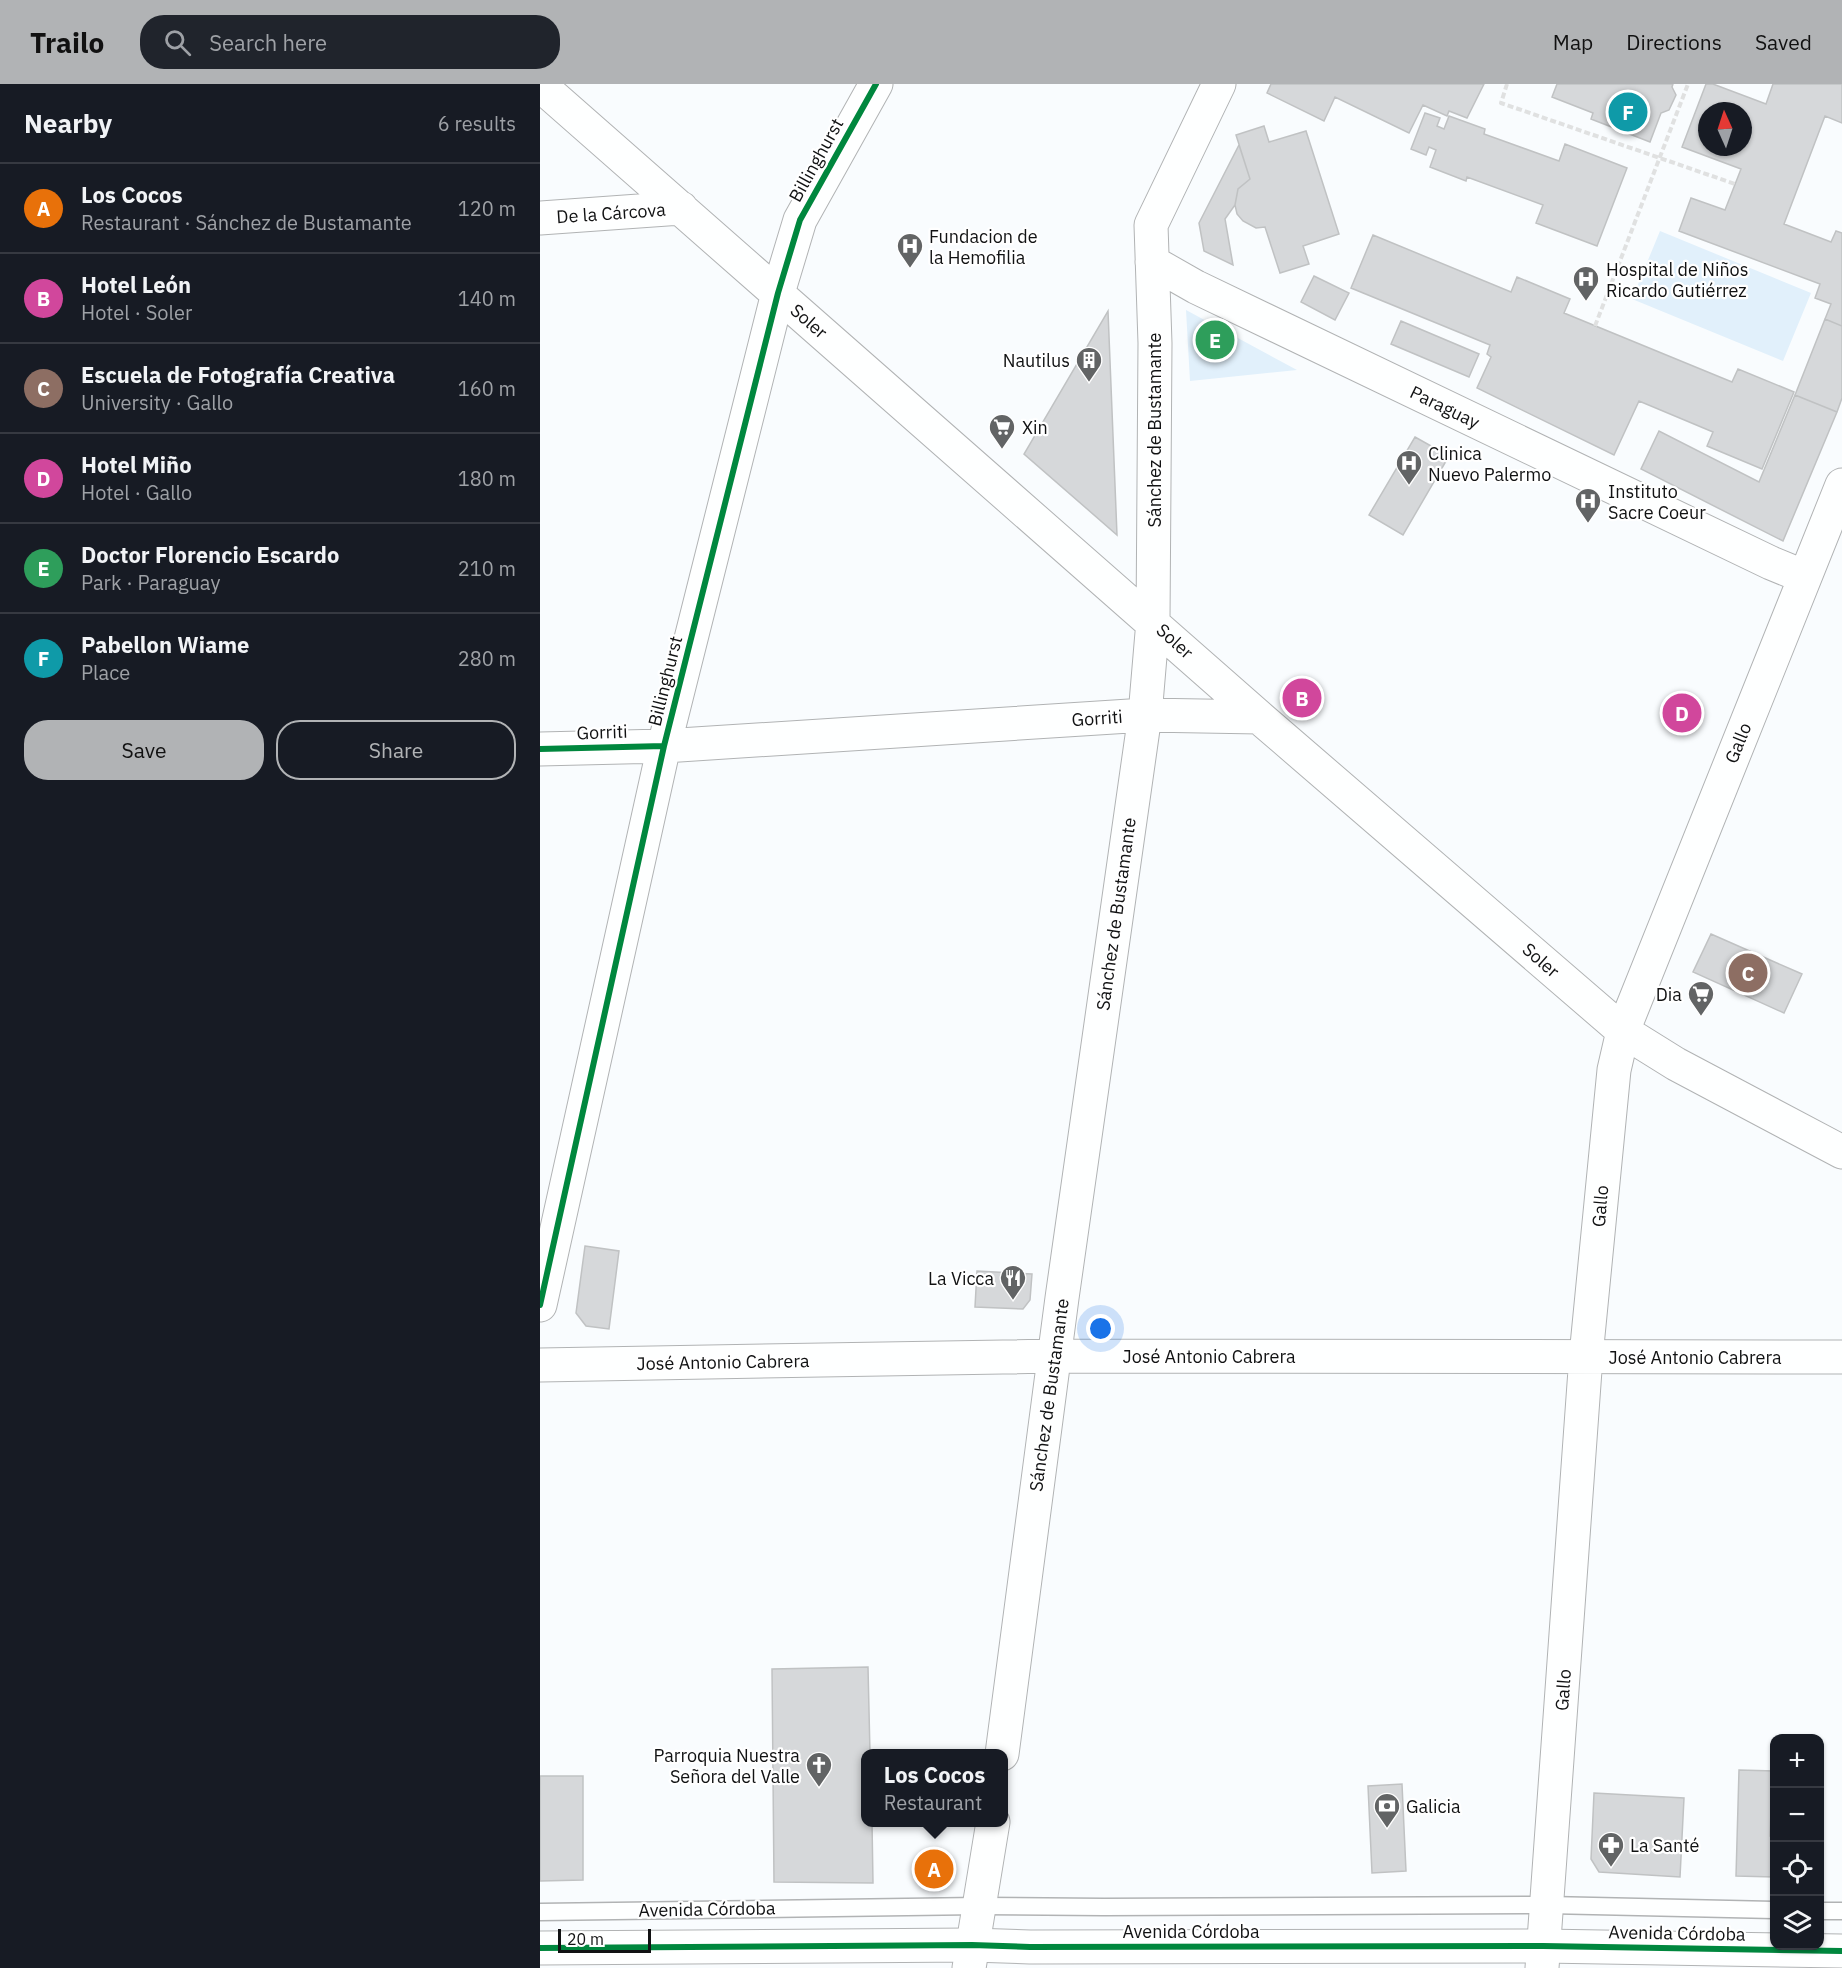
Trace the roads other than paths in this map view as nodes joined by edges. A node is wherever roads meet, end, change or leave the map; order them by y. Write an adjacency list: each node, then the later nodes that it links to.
1 (876, 84): 7 (street, Billinghurst)
2 (1219, 84): 6 (street, Sánchez de Bustamante)
3 (540, 85): 4 (street, Soler)
4 (681, 208): 5 (street, De la Cárcova); 7 (street, Soler)
5 (540, 218)
6 (1152, 262): 9 (street, Paraguay); 10 (street, Sánchez de Bustamante)
7 (778, 293): 10 (street, Soler); 13 (street, Billinghurst)
8 (1842, 485): 9 (street, Gallo)
9 (1805, 577): 15 (street, Gallo)
10 (1152, 621): 11 (street, Sánchez de Bustamante); 12 (street, Soler)
11 (1144, 715): 12 (street, Gorriti); 13 (street, Gorriti); 18 (street, Sánchez de Bustamante)
12 (1259, 717): 15 (street, Soler)
13 (664, 746): 14 (street, Gorriti); 17 (street, Billinghurst)
14 (540, 749)
15 (1623, 1031): 16 (street, Soler); 19 (street, Gallo)
16 (1842, 1152)
17 (540, 1305)
18 (1054, 1356): 19 (street, José Antonio Cabrera); 21 (street, José Antonio Cabrera); 22 (street, Sánchez de Bustamante)
19 (1586, 1356): 20 (street, José Antonio Cabrera); 24 (street, Gallo)
20 (1842, 1357)
21 (540, 1365)
22 (1003, 1749)
23 (992, 1827): 25 (street)
24 (1548, 1905): 25 (lane, Avenida Córdoba); 26 (lane, Avenida Córdoba); 33 (street, Gallo)
25 (979, 1906): 29 (lane, Avenida Córdoba); 32 (street)
26 (1770, 1910)
27 (1824, 1911): 28 (lane)
28 (1842, 1911)
29 (540, 1912)
30 (540, 1948): 32 (street, Avenida Córdoba)
31 (1842, 1950): 33 (street, Avenida Córdoba)
32 (970, 1956): 33 (street, Avenida Córdoba)
33 (1543, 1957)

